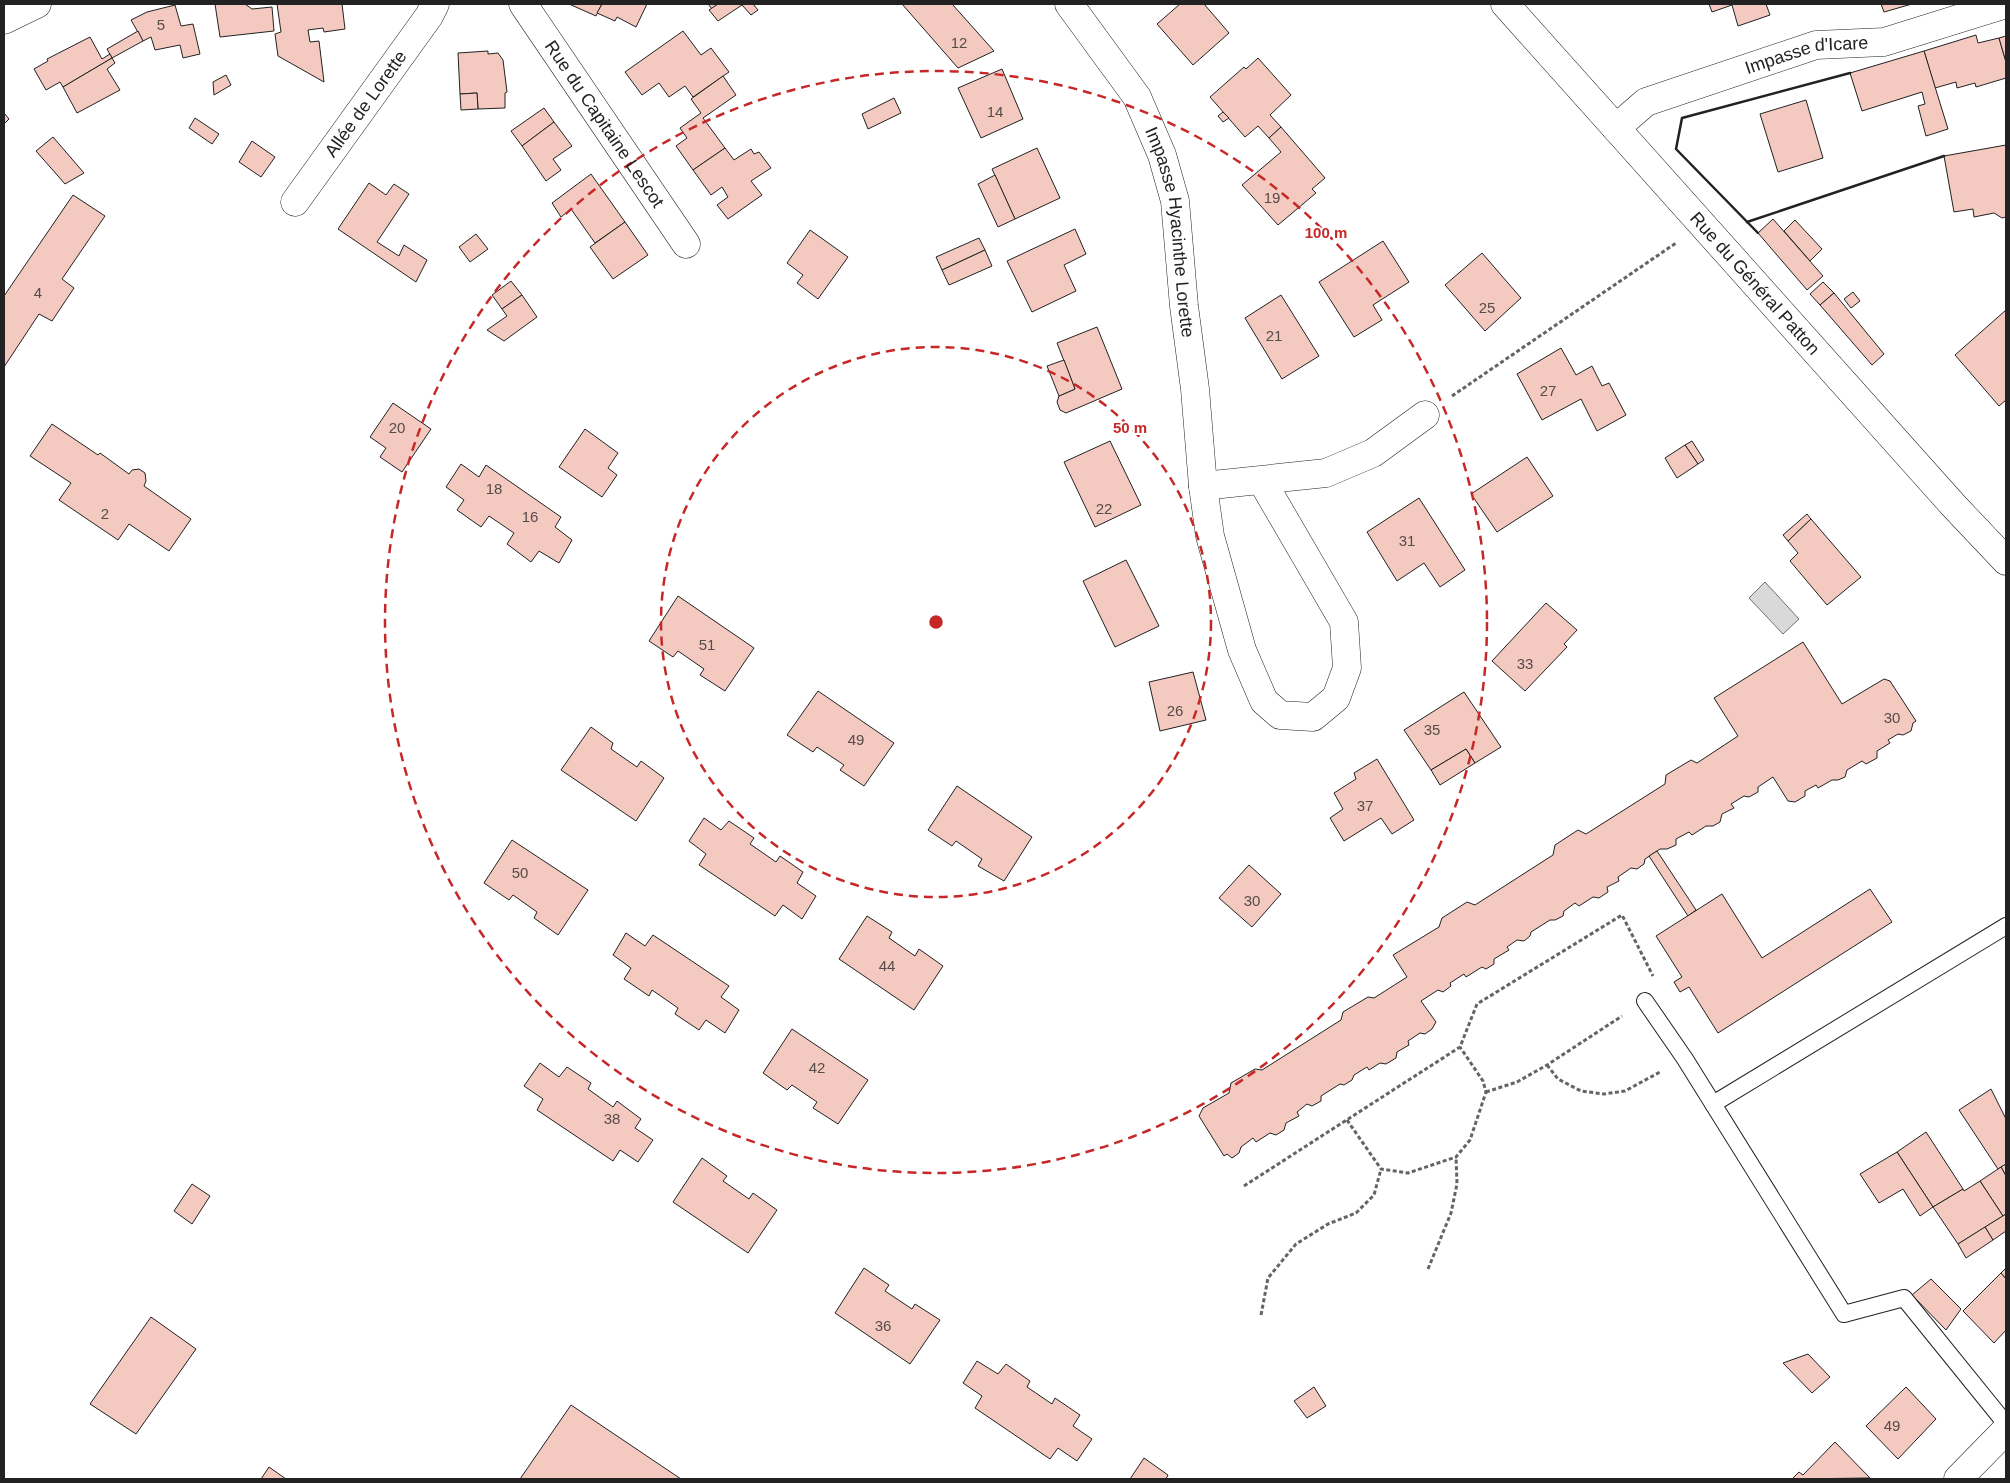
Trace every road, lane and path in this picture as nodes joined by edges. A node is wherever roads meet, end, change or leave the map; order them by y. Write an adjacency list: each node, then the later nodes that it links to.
1 (36, 4): 7 (street)
2 (435, 4): 9 (street, Allée de Lorette)
3 (523, 4): 11 (street, Rue du Capitaine Lescot)
4 (1068, 4): 14 (street, Impasse Hyacinthe Lorette)
5 (1505, 4): 8 (street, Rue du Général Patton)
6 (2006, 4): 8 (street, Impasse d'Icare)
7 (4, 20)
8 (1616, 128): 10 (street, Rue du Général Patton)
9 (295, 202)
10 (1702, 225): 12 (path); 15 (street, Rue du Général Patton)
11 (686, 244)
12 (1425, 415): 13 (street)
13 (1262, 481): 14 (street); 14 (street, Impasse Hyacinthe Lorette)
14 (1203, 486)
15 (2006, 561)
16 (2006, 926): 22 (lane)
17 (1645, 1001): 18 (path); 19 (lane); 20 (path)
18 (1460, 1047): 21 (path); 23 (path)
19 (1685, 1059): 20 (path); 22 (lane)
20 (1547, 1065): 21 (path)
21 (1486, 1092): 24 (path)
22 (1713, 1104): 29 (lane)
23 (1348, 1120): 25 (path); 26 (path)
24 (1456, 1157): 25 (path); 27 (path)
25 (1381, 1169): 28 (path)
26 (1244, 1186)
27 (1428, 1269)
28 (1261, 1316)
29 (2006, 1424)
30 (2006, 1430): 31 (street)
31 (1958, 1479)

